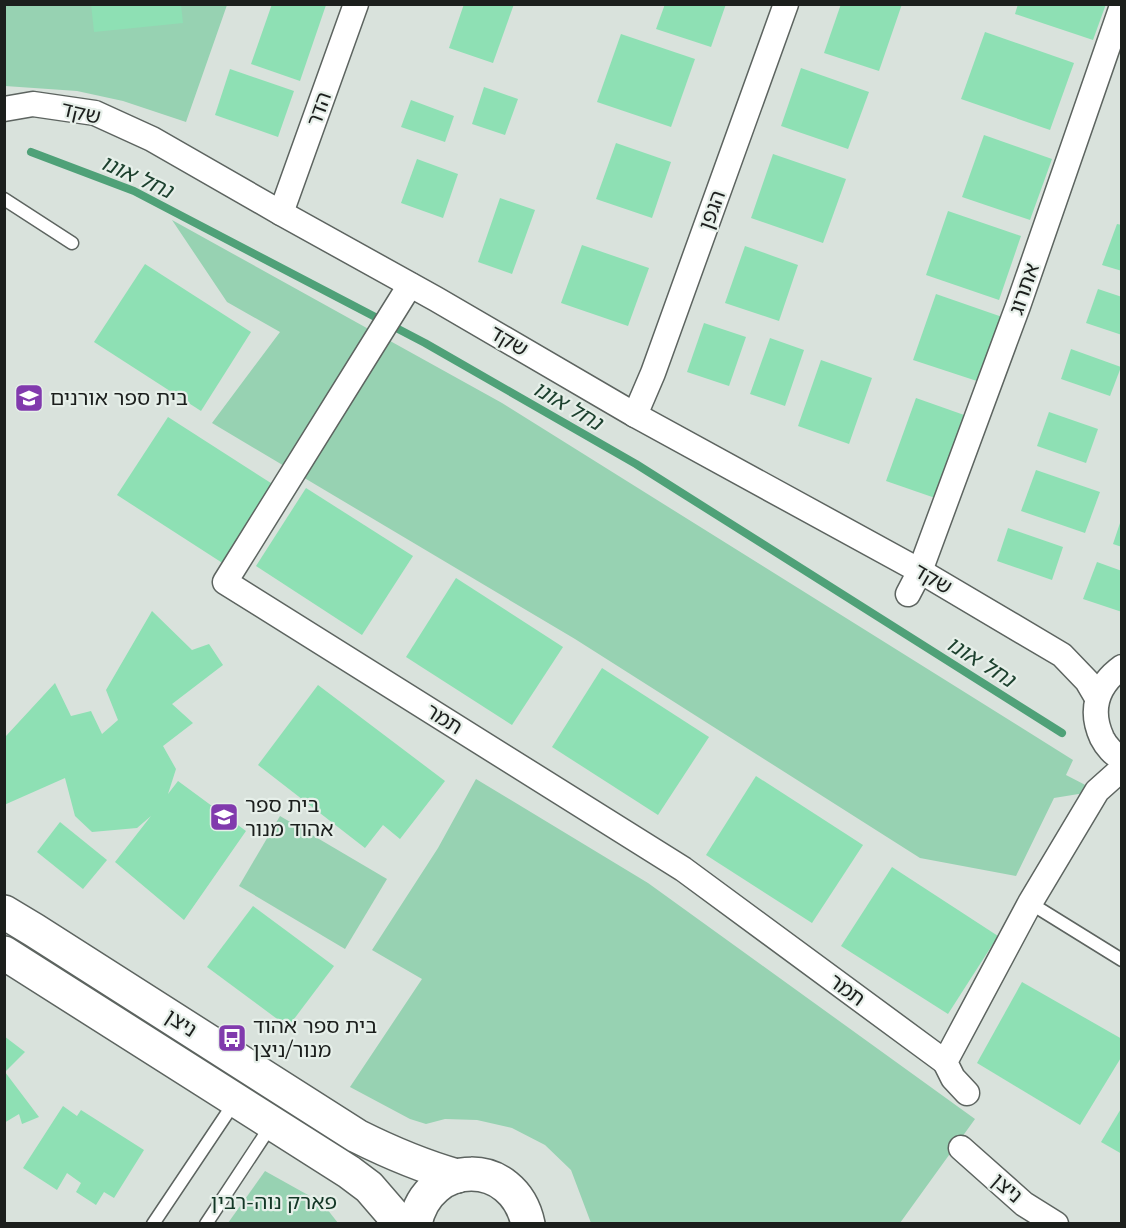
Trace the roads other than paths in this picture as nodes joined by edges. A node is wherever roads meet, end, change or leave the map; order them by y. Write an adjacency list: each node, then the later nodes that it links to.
1 (356, 4): 6 (street, הדר)
2 (786, 4): 9 (street, הגפן)
3 (1122, 6): 10 (street, אתרוג)
4 (4, 109): 6 (street, שקד)
5 (4, 200): 7 (lane)
6 (281, 213): 8 (street, שקד)
7 (72, 243)
8 (410, 285): 9 (street, שקד); 22 (street, תמר)
9 (635, 415): 10 (street, שקד)
10 (920, 571): 11 (street, אתרוג); 12 (street, שקד)
11 (908, 594)
12 (1062, 655): 13 (street, שקד); 14 (street, שקד)
13 (1122, 666): 14 (street)
14 (1097, 698): 15 (street)
15 (1113, 751): 17 (street)
16 (1122, 771): 17 (street)
17 (1097, 791): 18 (street)
18 (1030, 903): 21 (lane); 22 (street)
19 (4, 912): 27 (street, ניצן)
20 (4, 953): 24 (street, ניצן)
21 (1122, 960)
22 (945, 1062): 23 (street, תמר)
23 (967, 1093)
24 (236, 1100): 25 (street, ניצן); 29 (lane)
25 (272, 1123): 30 (lane); 31 (street, ניצן)
26 (961, 1148): 33 (street, ניצן)
27 (457, 1176): 28 (street, ניצן); 32 (street)
28 (528, 1223)
29 (153, 1224)
30 (206, 1224)
31 (401, 1224)
32 (415, 1224)
33 (1056, 1224)

